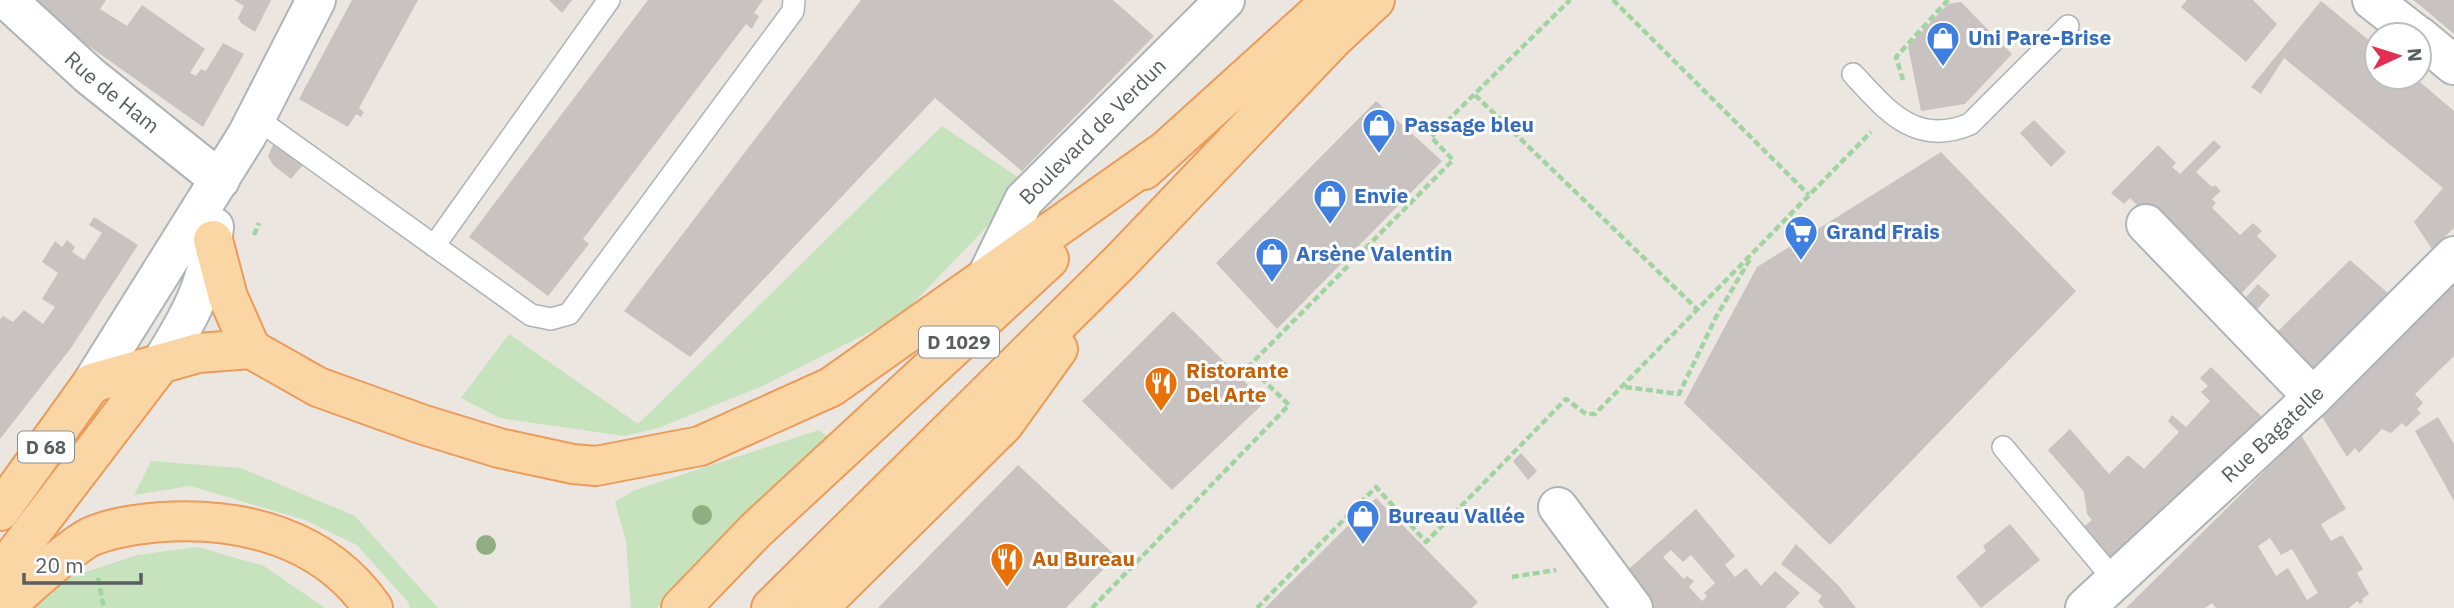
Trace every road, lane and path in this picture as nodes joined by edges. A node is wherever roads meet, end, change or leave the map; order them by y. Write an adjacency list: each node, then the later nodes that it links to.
1 (7, 0): 19 (street, Rue de Ham)
2 (316, 0): 17 (street, D 68)
3 (609, 0): 22 (lane)
4 (793, 0): 22 (lane)
5 (1225, 0): 26 (street, Boulevard de Verdun)
6 (1375, 0): 10 (main road)
7 (1570, 0): 16 (path)
8 (1614, 0): 23 (path)
9 (2372, 0): 11 (street)
10 (1333, 19): 18 (main road, D 1029); 25 (main road, D 1029)
11 (2399, 21)
12 (2068, 26): 15 (lane)
13 (2433, 48): 14 (street)
14 (2454, 65)
15 (1853, 74)
16 (1475, 95): 27 (path); 43 (path)
17 (256, 118): 19 (street, D 68); 22 (lane)
18 (1161, 153): 26 (main road); 40 (main road, D 1029)
19 (220, 180): 21 (street, D 68); 30 (street, D 68)
20 (2146, 224): 32 (street)
21 (213, 240): 28 (main road); 29 (street, D 68)
22 (434, 246)
23 (1754, 252): 27 (path); 31 (path)
24 (2454, 256): 32 (street, Rue Bagatelle)
25 (1121, 261): 41 (main road, D 1029); 42 (main road)
26 (985, 280): 28 (main road)
27 (1698, 310): 31 (path)
28 (250, 349): 29 (main road)
29 (161, 363): 30 (main road); 36 (main road, D 68)
30 (92, 383): 35 (main road, D 68)
31 (1624, 387): 44 (path)
32 (2313, 397): 37 (street, Rue Bagatelle)
33 (2003, 447): 37 (lane)
34 (1558, 507): 45 (street)
35 (0, 511)
36 (0, 574)
37 (2116, 582): 46 (street, Rue Bagatelle)
38 (3, 608): 39 (main road)
39 (373, 608)
40 (681, 608)
41 (771, 608)
42 (818, 608)
43 (1092, 608)
44 (1257, 608)
45 (1633, 608)
46 (2085, 608)

